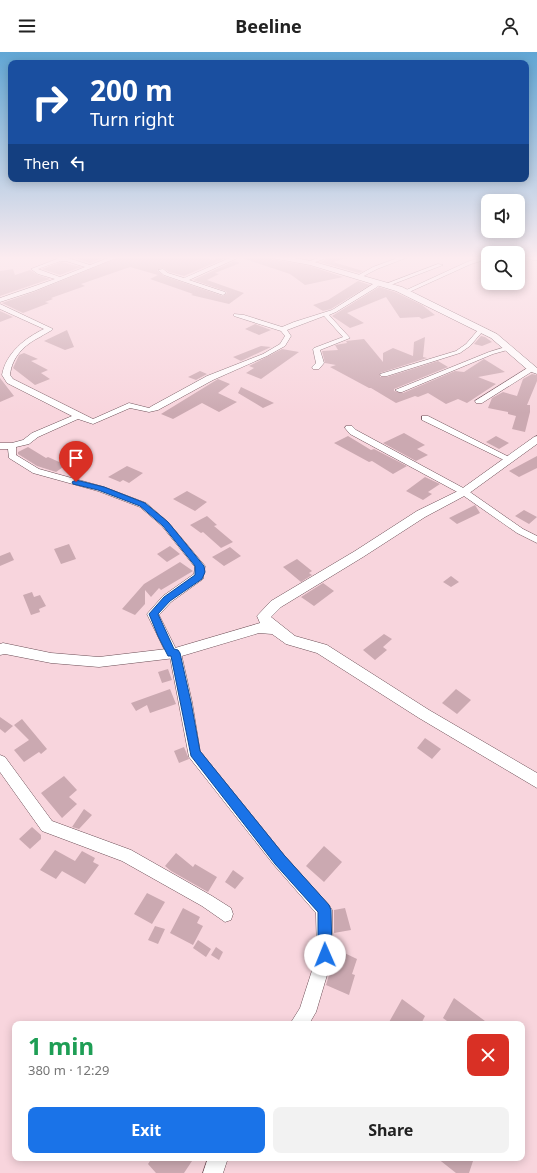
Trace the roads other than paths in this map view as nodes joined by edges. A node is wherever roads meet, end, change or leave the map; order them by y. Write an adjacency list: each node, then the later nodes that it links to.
1 (4, 308): 12 (street)
2 (337, 308): 4 (street)
3 (438, 308): 7 (street)
4 (325, 314): 6 (street); 9 (street)
5 (236, 315): 6 (street)
6 (283, 329): 15 (street)
7 (481, 330): 8 (street); 11 (street)
8 (509, 348): 10 (street); 13 (street)
9 (316, 366)
10 (534, 370): 14 (street)
11 (384, 374)
12 (4, 378): 15 (street)
13 (399, 390)
14 (478, 401)
15 (78, 416): 20 (street)
16 (425, 418): 21 (street)
17 (349, 428): 22 (street)
18 (537, 440): 21 (street)
19 (0, 446): 20 (street)
20 (12, 446): 26 (street)
21 (509, 459): 22 (street)
22 (464, 492): 23 (street); 24 (street)
23 (537, 540)
24 (275, 629): 26 (street); 28 (street)
25 (0, 650): 26 (street)
26 (173, 653): 30 (street)
27 (0, 760): 29 (street)
28 (537, 781)
29 (225, 914)
30 (301, 1021)
31 (217, 1161): 32 (street)
32 (213, 1173)

